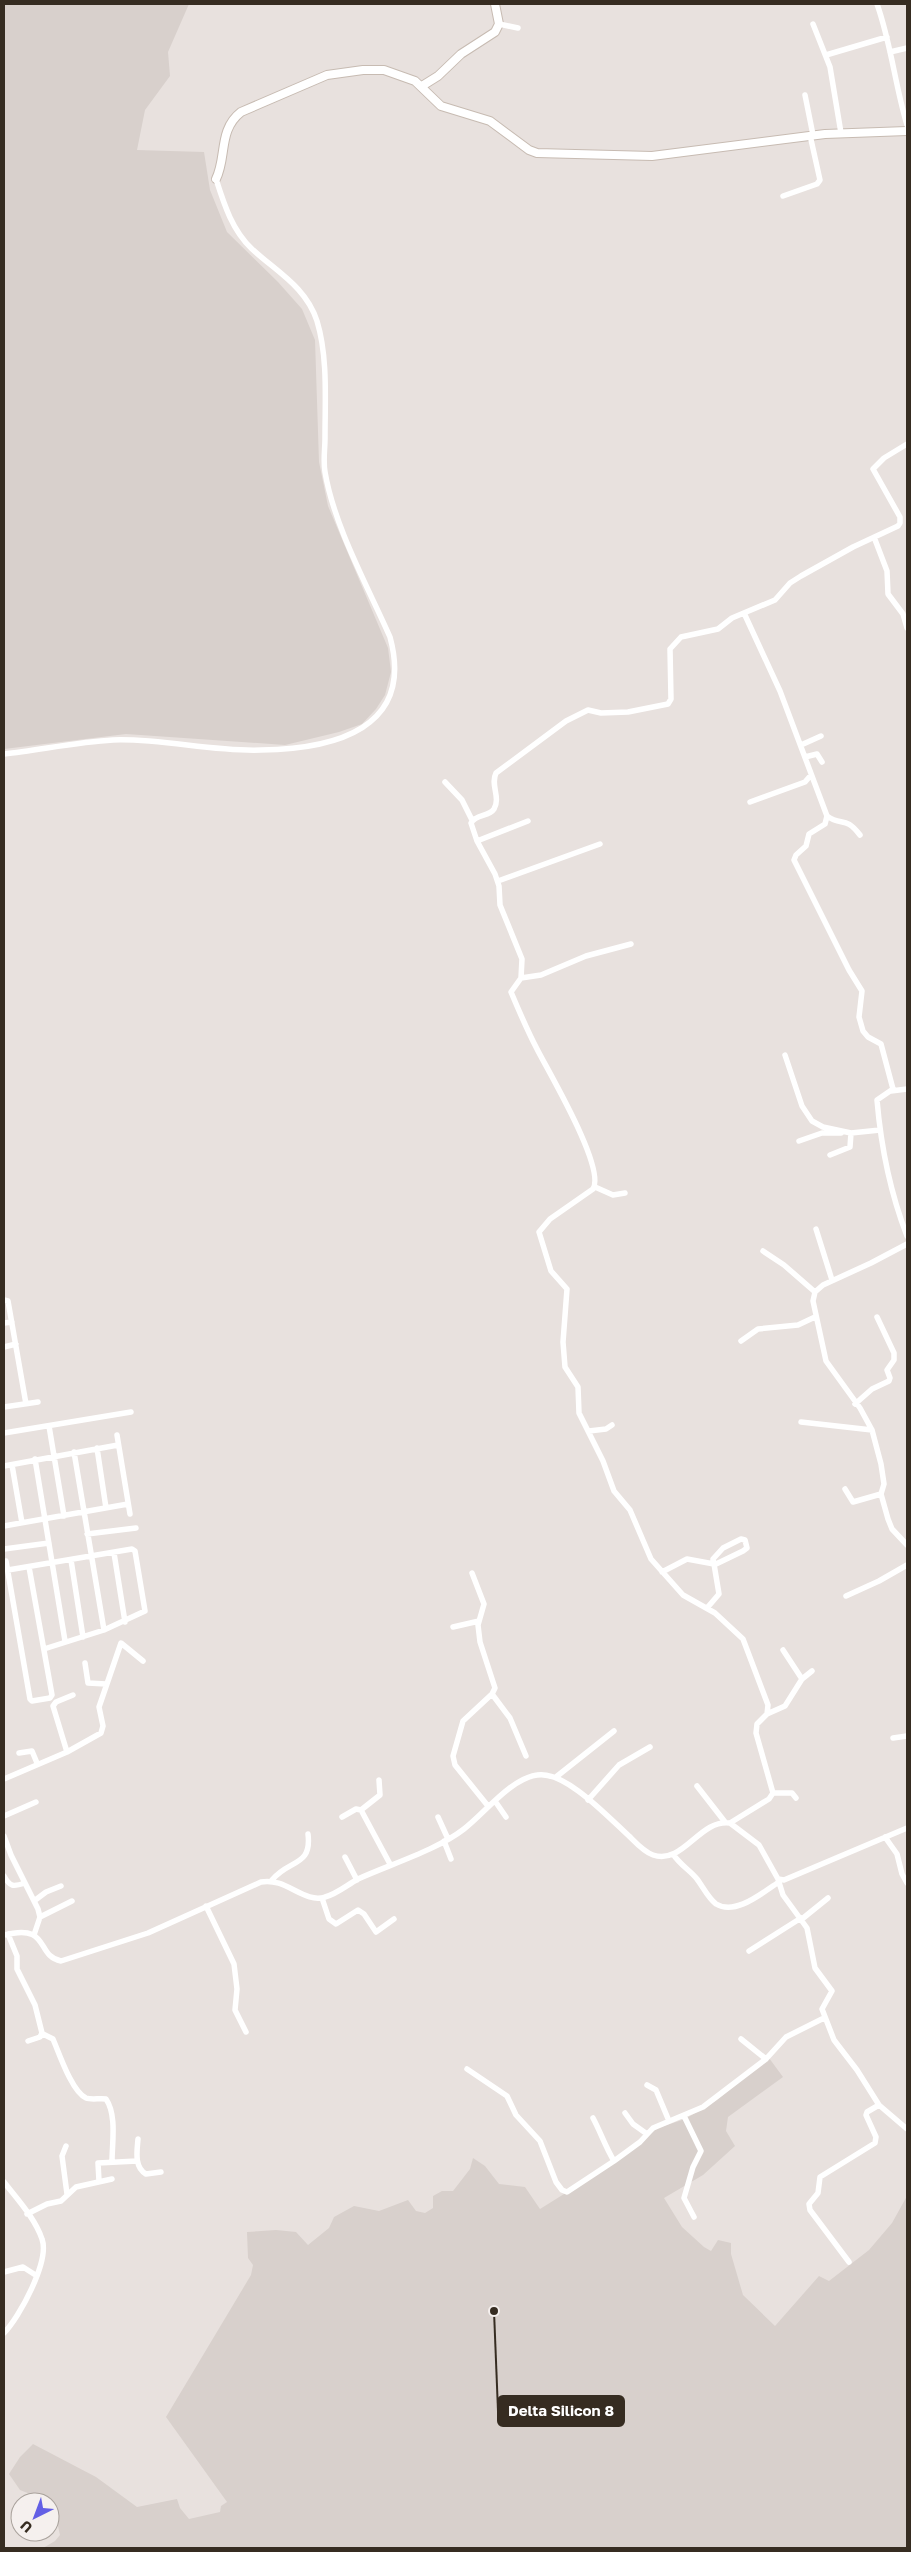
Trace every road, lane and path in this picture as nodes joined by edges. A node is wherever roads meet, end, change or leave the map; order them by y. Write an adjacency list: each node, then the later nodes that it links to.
1 (495, 4): 3 (street)
2 (877, 4): 6 (street)
3 (499, 24): 5 (street); 10 (street)
4 (813, 24): 9 (street)
5 (518, 28)
6 (887, 37): 8 (street); 9 (street)
7 (907, 48): 8 (street)
8 (890, 52): 12 (street)
9 (826, 55): 14 (street)
10 (422, 86): 15 (street); 16 (street)
11 (805, 95): 15 (street)
12 (907, 126)
13 (907, 132): 14 (street)
14 (841, 133): 15 (street)
15 (812, 135): 17 (street)
16 (216, 179): 26 (street)
17 (783, 196)
18 (907, 444): 20 (street)
19 (907, 518): 20 (street)
20 (900, 522): 21 (street)
21 (874, 537): 22 (street); 23 (street)
22 (744, 613): 25 (street); 33 (street)
23 (907, 628)
24 (821, 736): 25 (street)
25 (801, 745): 27 (street)
26 (4, 754)
27 (805, 757): 28 (street); 29 (street)
28 (822, 762)
29 (811, 776): 31 (street); 32 (street)
30 (445, 782): 33 (street)
31 (750, 802)
32 (827, 816): 35 (street); 43 (street)
33 (472, 820): 36 (street)
34 (528, 821): 36 (street)
35 (860, 835)
36 (477, 841): 38 (street)
37 (600, 844): 38 (street)
38 (498, 881): 40 (street)
39 (631, 944): 40 (street)
40 (522, 978): 48 (street)
41 (785, 1055): 45 (street)
42 (907, 1090): 43 (street)
43 (892, 1091): 44 (street)
44 (880, 1130): 45 (street); 51 (street)
45 (850, 1132): 46 (street); 47 (street)
46 (799, 1141)
47 (830, 1155)
48 (595, 1187): 49 (street); 73 (street)
49 (625, 1193)
50 (816, 1229): 54 (street)
51 (907, 1236)
52 (907, 1244): 54 (street)
53 (763, 1251): 55 (street)
54 (832, 1280): 55 (street)
55 (815, 1292): 57 (street)
56 (4, 1300): 59 (street)
57 (815, 1317): 61 (street); 66 (street)
58 (877, 1317): 66 (street)
59 (12, 1322): 60 (street); 62 (street)
60 (4, 1323)
61 (741, 1341)
62 (16, 1344): 63 (street); 65 (street)
63 (4, 1346)
64 (38, 1402): 65 (street)
65 (26, 1404): 67 (street)
66 (856, 1404): 72 (street)
67 (4, 1407)
68 (131, 1412): 71 (street)
69 (801, 1422): 72 (street)
70 (612, 1425): 73 (street)
71 (49, 1426): 74 (street); 79 (street)
72 (872, 1430): 84 (street)
73 (589, 1431): 107 (street)
74 (4, 1433)
75 (117, 1435): 76 (street)
76 (118, 1445): 77 (street); 85 (street)
77 (97, 1448): 78 (street); 86 (street)
78 (74, 1452): 79 (street); 87 (street)
79 (54, 1456): 80 (street); 89 (street)
80 (35, 1460): 81 (street); 90 (street)
81 (12, 1464): 82 (street); 91 (street)
82 (4, 1466)
83 (845, 1489): 84 (street)
84 (881, 1494): 96 (street)
85 (128, 1504): 86 (street); 88 (street)
86 (106, 1508): 87 (street)
87 (84, 1512): 89 (street); 94 (street)
88 (130, 1514)
89 (64, 1516): 90 (street)
90 (46, 1519): 91 (street); 95 (street)
91 (22, 1523): 92 (street)
92 (4, 1526)
93 (136, 1528): 94 (street)
94 (87, 1534): 99 (street)
95 (49, 1542): 97 (street); 102 (street)
96 (907, 1545)
97 (4, 1548)
98 (114, 1553): 99 (street); 112 (street); 112 (street)
99 (91, 1556): 100 (street); 114 (street)
100 (71, 1560): 102 (street); 115 (street)
101 (6, 1561): 106 (street)
102 (51, 1563): 105 (street); 116 (street)
103 (714, 1564): 103 (street); 107 (street); 110 (street)
104 (907, 1565): 109 (street)
105 (29, 1567): 106 (street); 117 (street)
106 (8, 1570): 117 (street)
107 (662, 1572): 110 (street)
108 (472, 1573): 111 (street)
109 (846, 1596)
110 (707, 1608): 126 (street)
111 (479, 1620): 113 (street); 124 (street)
112 (124, 1622): 114 (street)
113 (453, 1627)
114 (104, 1630): 115 (street)
115 (83, 1637): 116 (street)
116 (65, 1641): 117 (street)
117 (44, 1649)
118 (784, 1650): 122 (street)
119 (144, 1661): 123 (street)
120 (85, 1662): 123 (street)
121 (812, 1671): 122 (street)
122 (802, 1680): 126 (street)
123 (106, 1684): 131 (street)
124 (492, 1694): 133 (street); 144 (street)
125 (73, 1695): 131 (street)
126 (767, 1714): 139 (street)
127 (614, 1731): 135 (street)
128 (907, 1736): 129 (street)
129 (893, 1738)
130 (650, 1747): 141 (street)
131 (67, 1752): 134 (street)
132 (19, 1753): 134 (street)
133 (526, 1756)
134 (37, 1763): 136 (street)
135 (556, 1777): 141 (street); 142 (street)
136 (4, 1779)
137 (379, 1780): 145 (street)
138 (697, 1786): 150 (street)
139 (773, 1793): 140 (street); 150 (street)
140 (796, 1798)
141 (588, 1800): 156 (street)
142 (495, 1801): 144 (street); 149 (street)
143 (36, 1802): 146 (street)
144 (488, 1806): 155 (street)
145 (360, 1810): 147 (street); 159 (street)
146 (4, 1816)
147 (342, 1817)
148 (438, 1817): 155 (street)
149 (506, 1817)
150 (727, 1822): 156 (street); 163 (street)
151 (907, 1828): 154 (street)
152 (308, 1834): 161 (street)
153 (4, 1836): 164 (street)
154 (885, 1837): 163 (street); 165 (street)
155 (446, 1840): 158 (street); 159 (street)
156 (674, 1854): 163 (street)
157 (345, 1857): 162 (street)
158 (451, 1859)
159 (390, 1864): 162 (street)
160 (4, 1876): 164 (street)
161 (272, 1880): 167 (street); 171 (street)
162 (357, 1880): 167 (street)
163 (779, 1881): 173 (street)
164 (25, 1882): 169 (street)
165 (907, 1883)
166 (61, 1886): 169 (street)
167 (322, 1898): 174 (street)
168 (828, 1898): 173 (street)
169 (34, 1901): 172 (street)
170 (72, 1901): 172 (street)
171 (206, 1906): 176 (street); 179 (street)
172 (40, 1916): 176 (street)
173 (802, 1918): 177 (street); 178 (street)
174 (394, 1919)
175 (6, 1934): 176 (street); 180 (street)
176 (34, 1935)
177 (749, 1951)
178 (824, 2018): 183 (street); 186 (street)
179 (246, 2032)
180 (42, 2034): 182 (street); 197 (street)
181 (741, 2039): 183 (street)
182 (28, 2041)
183 (766, 2059): 188 (street)
184 (467, 2069): 196 (street)
185 (647, 2085): 190 (street)
186 (879, 2105): 191 (street); 205 (street)
187 (625, 2113): 192 (street)
188 (684, 2116): 190 (street); 204 (street)
189 (593, 2118): 196 (street)
190 (669, 2121): 192 (street)
191 (907, 2129)
192 (647, 2134): 196 (street)
193 (138, 2139): 195 (street)
194 (66, 2146): 202 (street)
195 (137, 2160): 197 (street); 198 (street)
196 (614, 2161)
197 (112, 2162): 200 (street)
198 (161, 2172)
199 (112, 2179): 200 (street)
200 (99, 2181): 202 (street)
201 (4, 2182): 203 (street)
202 (67, 2194): 203 (street)
203 (27, 2214): 207 (street)
204 (694, 2217)
205 (849, 2262)
206 (4, 2272): 207 (street)
207 (36, 2276): 208 (street)
208 (4, 2333)

